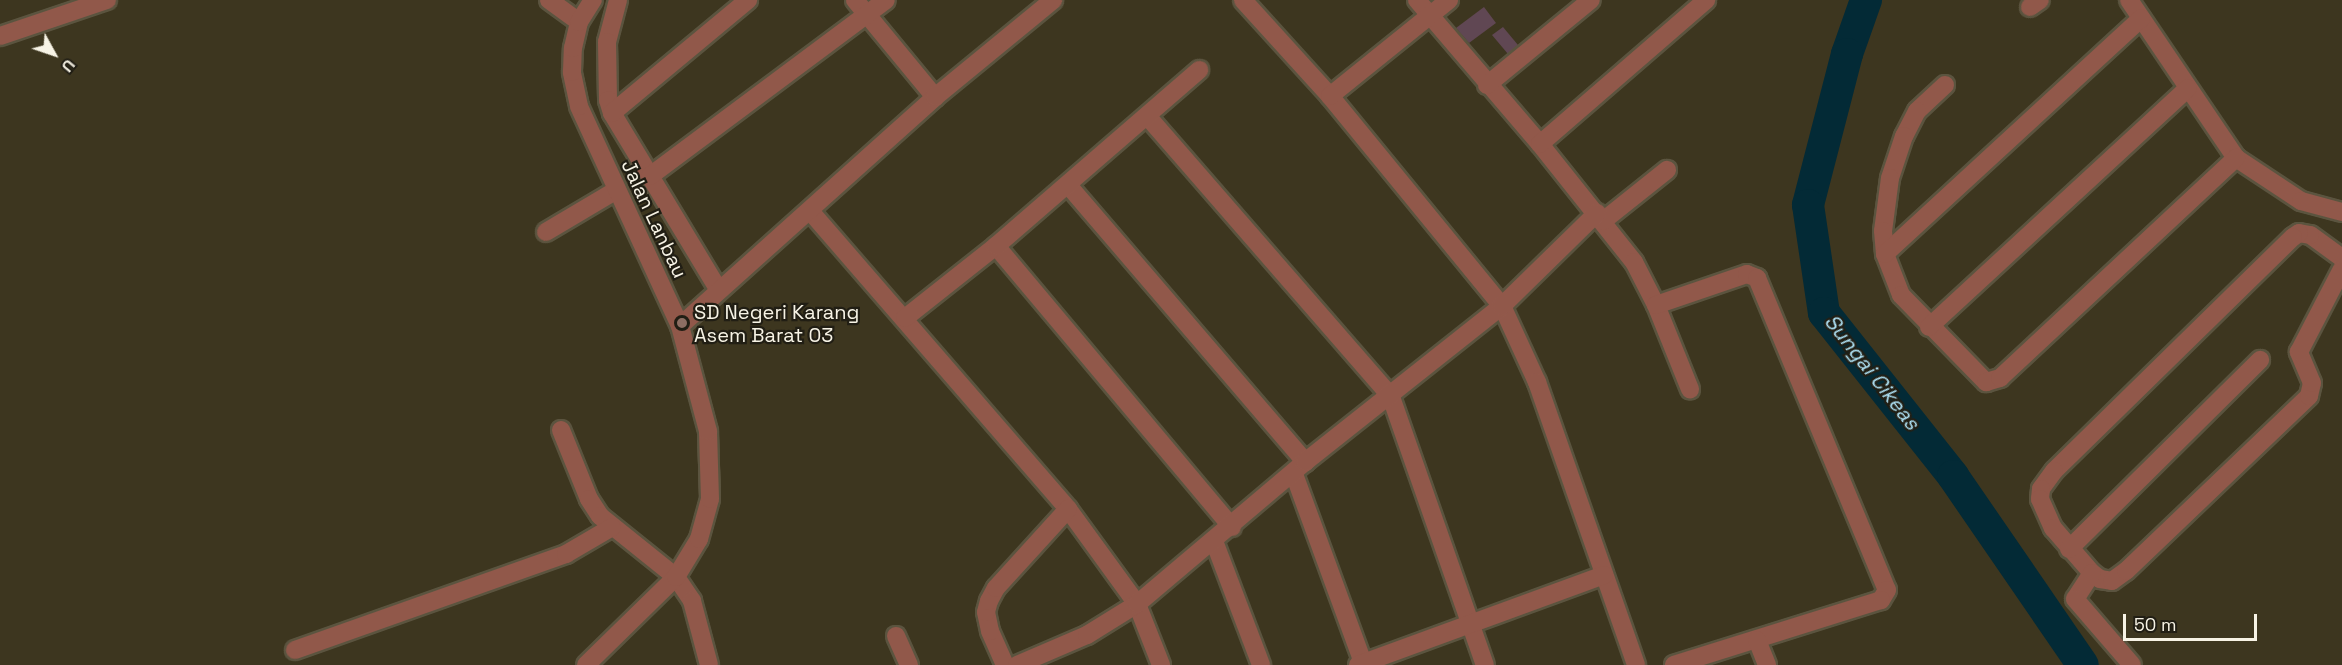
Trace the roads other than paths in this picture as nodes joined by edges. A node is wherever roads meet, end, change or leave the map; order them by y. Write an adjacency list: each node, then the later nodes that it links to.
1 (107, 0): 19 (street)
2 (549, 0): 18 (street)
3 (593, 0): 18 (street, Jalan Lanbau)
4 (618, 0): 26 (street)
5 (748, 0): 26 (street)
6 (855, 0): 15 (street)
7 (886, 0): 15 (street)
8 (1053, 0): 25 (street)
9 (1243, 0): 24 (street)
10 (1417, 0): 16 (street)
11 (1449, 0): 16 (street)
12 (1591, 0): 21 (street)
13 (1706, 0): 28 (street)
14 (2129, 0): 17 (street)
15 (867, 15): 25 (street); 31 (street)
16 (1431, 16): 21 (street); 24 (street)
17 (2141, 19): 23 (street); 39 (street)
18 (579, 22): 33 (street, Jalan Lanbau)
19 (0, 36)
20 (1199, 70): 27 (street)
21 (1487, 85): 28 (street)
22 (1945, 85): 39 (street)
23 (2188, 88): 29 (street); 47 (street)
24 (1330, 96): 44 (street)
25 (934, 97): 34 (street)
26 (612, 113): 31 (street)
27 (1148, 117): 32 (street); 50 (street)
28 (1540, 144): 36 (street)
29 (2236, 158): 35 (street); 47 (street)
30 (1667, 170): 36 (street)
31 (650, 176): 42 (street)
32 (1068, 184): 38 (street); 52 (street)
33 (615, 191): 37 (street); 46 (street, Jalan Lanbau)
34 (810, 211): 42 (street); 45 (street)
35 (2342, 212)
36 (1600, 217): 43 (street); 44 (street)
37 (546, 232)
38 (996, 246): 45 (street); 54 (street)
39 (1885, 254): 47 (street)
40 (2342, 258): 57 (street)
41 (2342, 269): 58 (street)
42 (718, 289): 46 (street)
43 (1656, 305): 49 (street); 64 (street)
44 (1502, 306): 50 (street); 59 (street)
45 (905, 318): 53 (street)
46 (680, 326): 60 (street, Jalan Lanbau)
47 (1929, 327)
48 (2260, 360): 57 (street)
49 (1689, 389)
50 (1391, 397): 52 (street); 62 (street)
51 (561, 430): 55 (street)
52 (1300, 468): 54 (street); 66 (street)
53 (1068, 509): 61 (street); 70 (street)
54 (1232, 527): 56 (street)
55 (612, 528): 60 (street); 65 (street)
56 (1214, 541): 61 (street); 73 (street)
57 (2069, 549): 58 (street)
58 (2092, 573): 78 (street)
59 (1604, 576): 62 (street); 75 (street)
60 (676, 577): 67 (street, Jalan Lanbau); 68 (street)
61 (1137, 604): 71 (street); 72 (street)
62 (1471, 623): 66 (street); 74 (street)
63 (896, 636): 69 (street)
64 (1757, 640): 76 (street); 77 (street)
65 (295, 650)
66 (1362, 664)
67 (586, 665)
68 (709, 665)
69 (909, 665)
70 (1005, 665)
71 (1017, 665)
72 (1161, 665)
73 (1261, 665)
74 (1485, 665)
75 (1636, 665)
76 (1674, 665)
77 (1767, 665)
78 (2132, 665)

